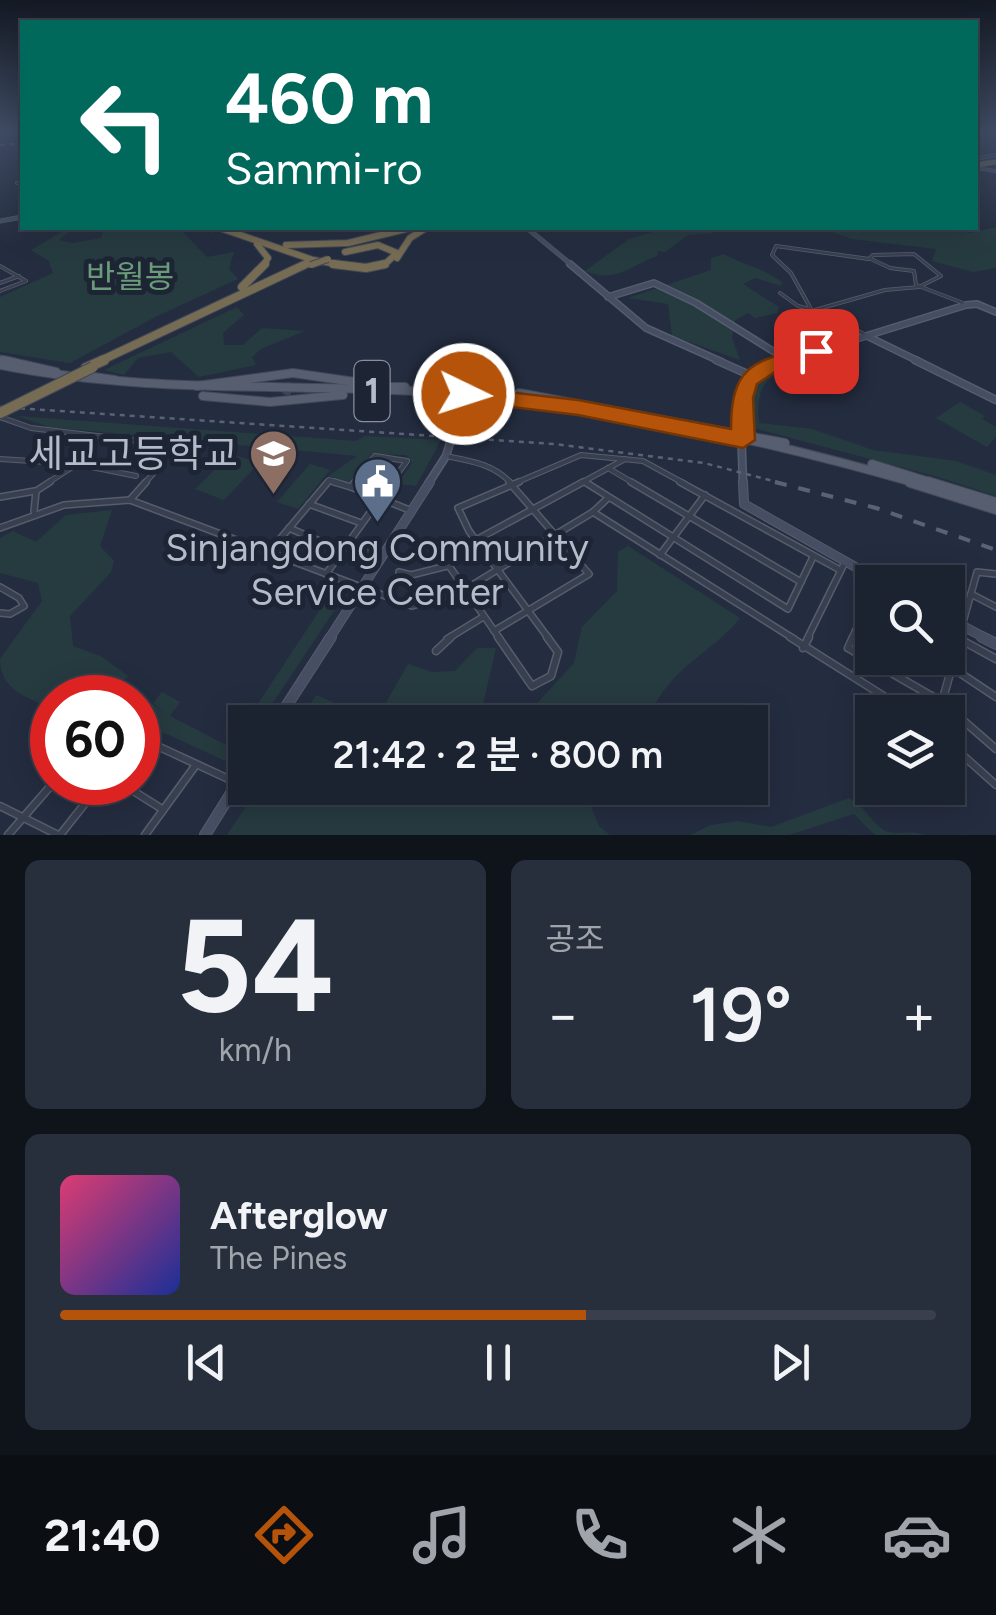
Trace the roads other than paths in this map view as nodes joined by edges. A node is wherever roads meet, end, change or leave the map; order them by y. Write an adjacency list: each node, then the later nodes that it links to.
1 (20, 182): 2 (street)
2 (17, 183)
3 (220, 230): 9 (highway)
4 (409, 230): 9 (highway)
5 (413, 230): 10 (highway)
6 (413, 230): 11 (highway)
7 (417, 230): 9 (highway)
8 (529, 230): 22 (street)
9 (254, 241): 10 (highway); 26 (highway)
10 (345, 252): 11 (highway)
11 (325, 258): 13 (highway, bridge)
12 (869, 259): 19 (street); 19 (street); 24 (street)
13 (308, 265): 26 (highway); 30 (highway)
14 (0, 266): 15 (street)
15 (12, 270): 16 (street); 17 (street)
16 (0, 274)
17 (20, 276): 18 (street); 20 (street)
18 (0, 283)
19 (919, 287): 23 (street); 24 (street)
20 (0, 291)
21 (780, 294): 24 (street)
22 (608, 297): 28 (street); 31 (street)
23 (963, 303): 25 (street); 27 (street)
24 (813, 310): 27 (street)
25 (996, 311): 27 (street)
26 (153, 335): 30 (highway)
27 (868, 336): 28 (street); 36 (street)
28 (788, 360): 31 (street)
29 (0, 362): 32 (main road, 1); 33 (main road, 1)
30 (88, 368): 37 (highway, bridge)
31 (752, 376): 38 (street)
32 (197, 386): 34 (main road, 1); 34 (main road)
33 (154, 388): 34 (main road, 1); 34 (main road)
34 (384, 389): 35 (main road, 1)
35 (465, 392): 38 (main road, 1); 39 (street)
36 (996, 400)
37 (0, 414): 53 (street)
38 (742, 437): 55 (main road, 1); 75 (street)
39 (446, 456): 46 (street); 58 (street)
40 (625, 458): 43 (street); 46 (street); 49 (street)
41 (0, 459): 42 (street)
42 (77, 464): 44 (street); 48 (street)
43 (608, 468): 45 (street); 60 (street)
44 (136, 476)
45 (585, 482): 51 (street); 56 (street)
46 (516, 486): 56 (street); 66 (street)
47 (351, 488): 52 (street); 52 (street); 54 (street)
48 (36, 491): 50 (street); 57 (street)
49 (705, 495): 60 (street); 72 (street)
50 (0, 497)
51 (608, 498): 59 (street); 65 (street)
52 (380, 499): 58 (street); 61 (street)
53 (130, 500): 57 (street); 69 (street)
54 (308, 504): 61 (street); 63 (street)
55 (996, 506)
56 (534, 509): 64 (street); 66 (street)
57 (34, 512): 62 (street)
58 (413, 512): 73 (street)
59 (593, 512): 64 (street); 71 (street)
60 (689, 515): 65 (street); 81 (street)
61 (362, 524): 67 (street)
62 (0, 528)
63 (289, 528): 68 (street); 69 (street)
64 (555, 535): 76 (street); 87 (street)
65 (672, 538): 71 (street); 81 (street)
66 (476, 540): 76 (street)
67 (348, 544): 68 (street); 73 (street)
68 (343, 551): 79 (street)
69 (269, 552): 79 (street)
70 (440, 552): 74 (street)
71 (660, 556): 96 (street)
72 (814, 557): 75 (street); 81 (street)
73 (382, 558): 83 (street)
74 (448, 566): 78 (street); 84 (street)
75 (843, 566): 77 (street); 96 (street)
76 (497, 568): 84 (street); 87 (street)
77 (855, 571)
78 (399, 572)
79 (326, 574): 83 (street)
80 (996, 574): 85 (street)
81 (801, 582)
82 (0, 588): 88 (street)
83 (362, 588): 84 (street); 105 (street)
84 (464, 590): 90 (street)
85 (971, 594): 86 (street); 89 (street)
86 (996, 607)
87 (527, 611): 92 (street); 92 (street)
88 (0, 613)
89 (965, 615)
90 (483, 616): 92 (street); 97 (street)
91 (965, 628): 95 (street)
92 (494, 631)
93 (855, 631): 98 (street)
94 (965, 641): 99 (street)
95 (996, 644)
96 (803, 648): 102 (street)
97 (436, 651)
98 (855, 652)
99 (996, 659)
100 (895, 675): 103 (street)
101 (963, 675): 104 (street)
102 (881, 695)
103 (930, 695)
104 (996, 697)
105 (287, 705)
106 (965, 722): 108 (street)
107 (160, 747): 110 (street)
108 (996, 749)
109 (965, 758): 112 (street)
110 (196, 764): 111 (street); 118 (street)
111 (228, 779)
112 (996, 786)
113 (228, 798): 123 (street)
114 (34, 805): 119 (street)
115 (83, 805): 121 (street)
116 (156, 805): 118 (street)
117 (0, 806): 119 (street)
118 (164, 810): 122 (street)
119 (25, 816): 120 (street); 121 (street)
120 (8, 835)
121 (59, 835)
122 (145, 835)
123 (205, 835)

